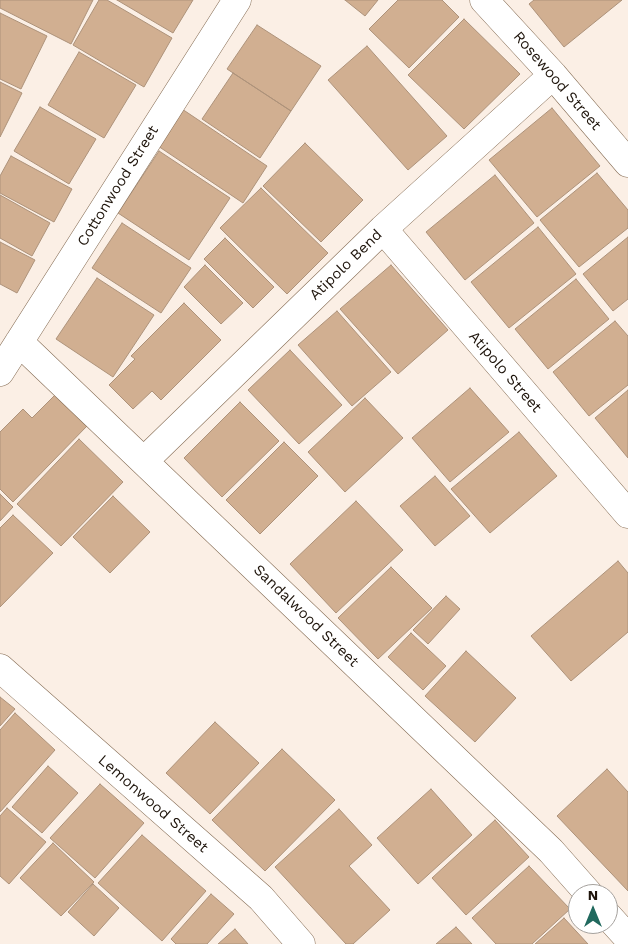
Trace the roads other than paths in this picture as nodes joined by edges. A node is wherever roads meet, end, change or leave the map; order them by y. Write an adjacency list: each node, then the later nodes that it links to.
1 (237, 0): 6 (street, Cottonwood Street)
2 (484, 0): 3 (street, Rosewood Street)
3 (553, 75): 4 (street, Rosewood Street); 5 (street, Atipolo Bend)
4 (628, 163)
5 (383, 229): 8 (street, Atipolo Bend); 9 (street, Atipolo Street)
6 (20, 342): 7 (street, Cottonwood Street); 8 (street, Sandalwood Street)
7 (0, 372)
8 (144, 461): 11 (street, Sandalwood Street)
9 (628, 514)
10 (0, 668): 14 (street, Lemonwood Street)
11 (580, 884)
12 (618, 927): 13 (street)
13 (628, 938)
14 (301, 944)

